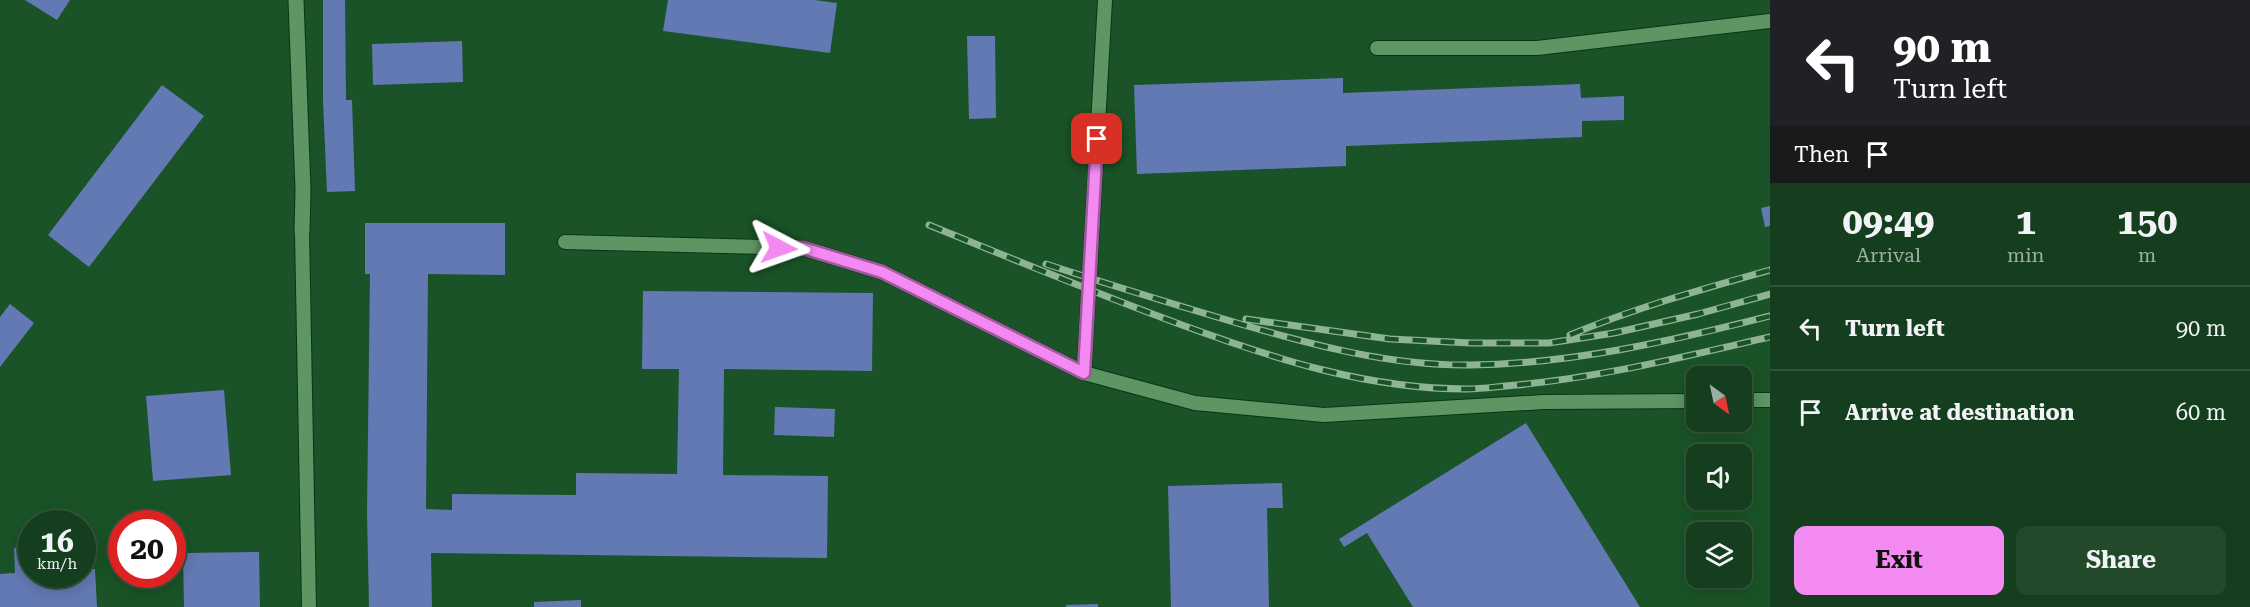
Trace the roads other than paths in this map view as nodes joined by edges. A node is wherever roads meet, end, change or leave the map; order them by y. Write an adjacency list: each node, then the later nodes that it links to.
1 (296, 0): 5 (street)
2 (1105, 0): 7 (lane)
3 (1770, 21): 4 (lane)
4 (1377, 48)
5 (302, 232): 11 (lane)
6 (565, 242): 7 (lane)
7 (1084, 373): 8 (lane)
8 (1686, 400)
9 (1752, 400): 10 (lane)
10 (1770, 400)
11 (309, 607)

